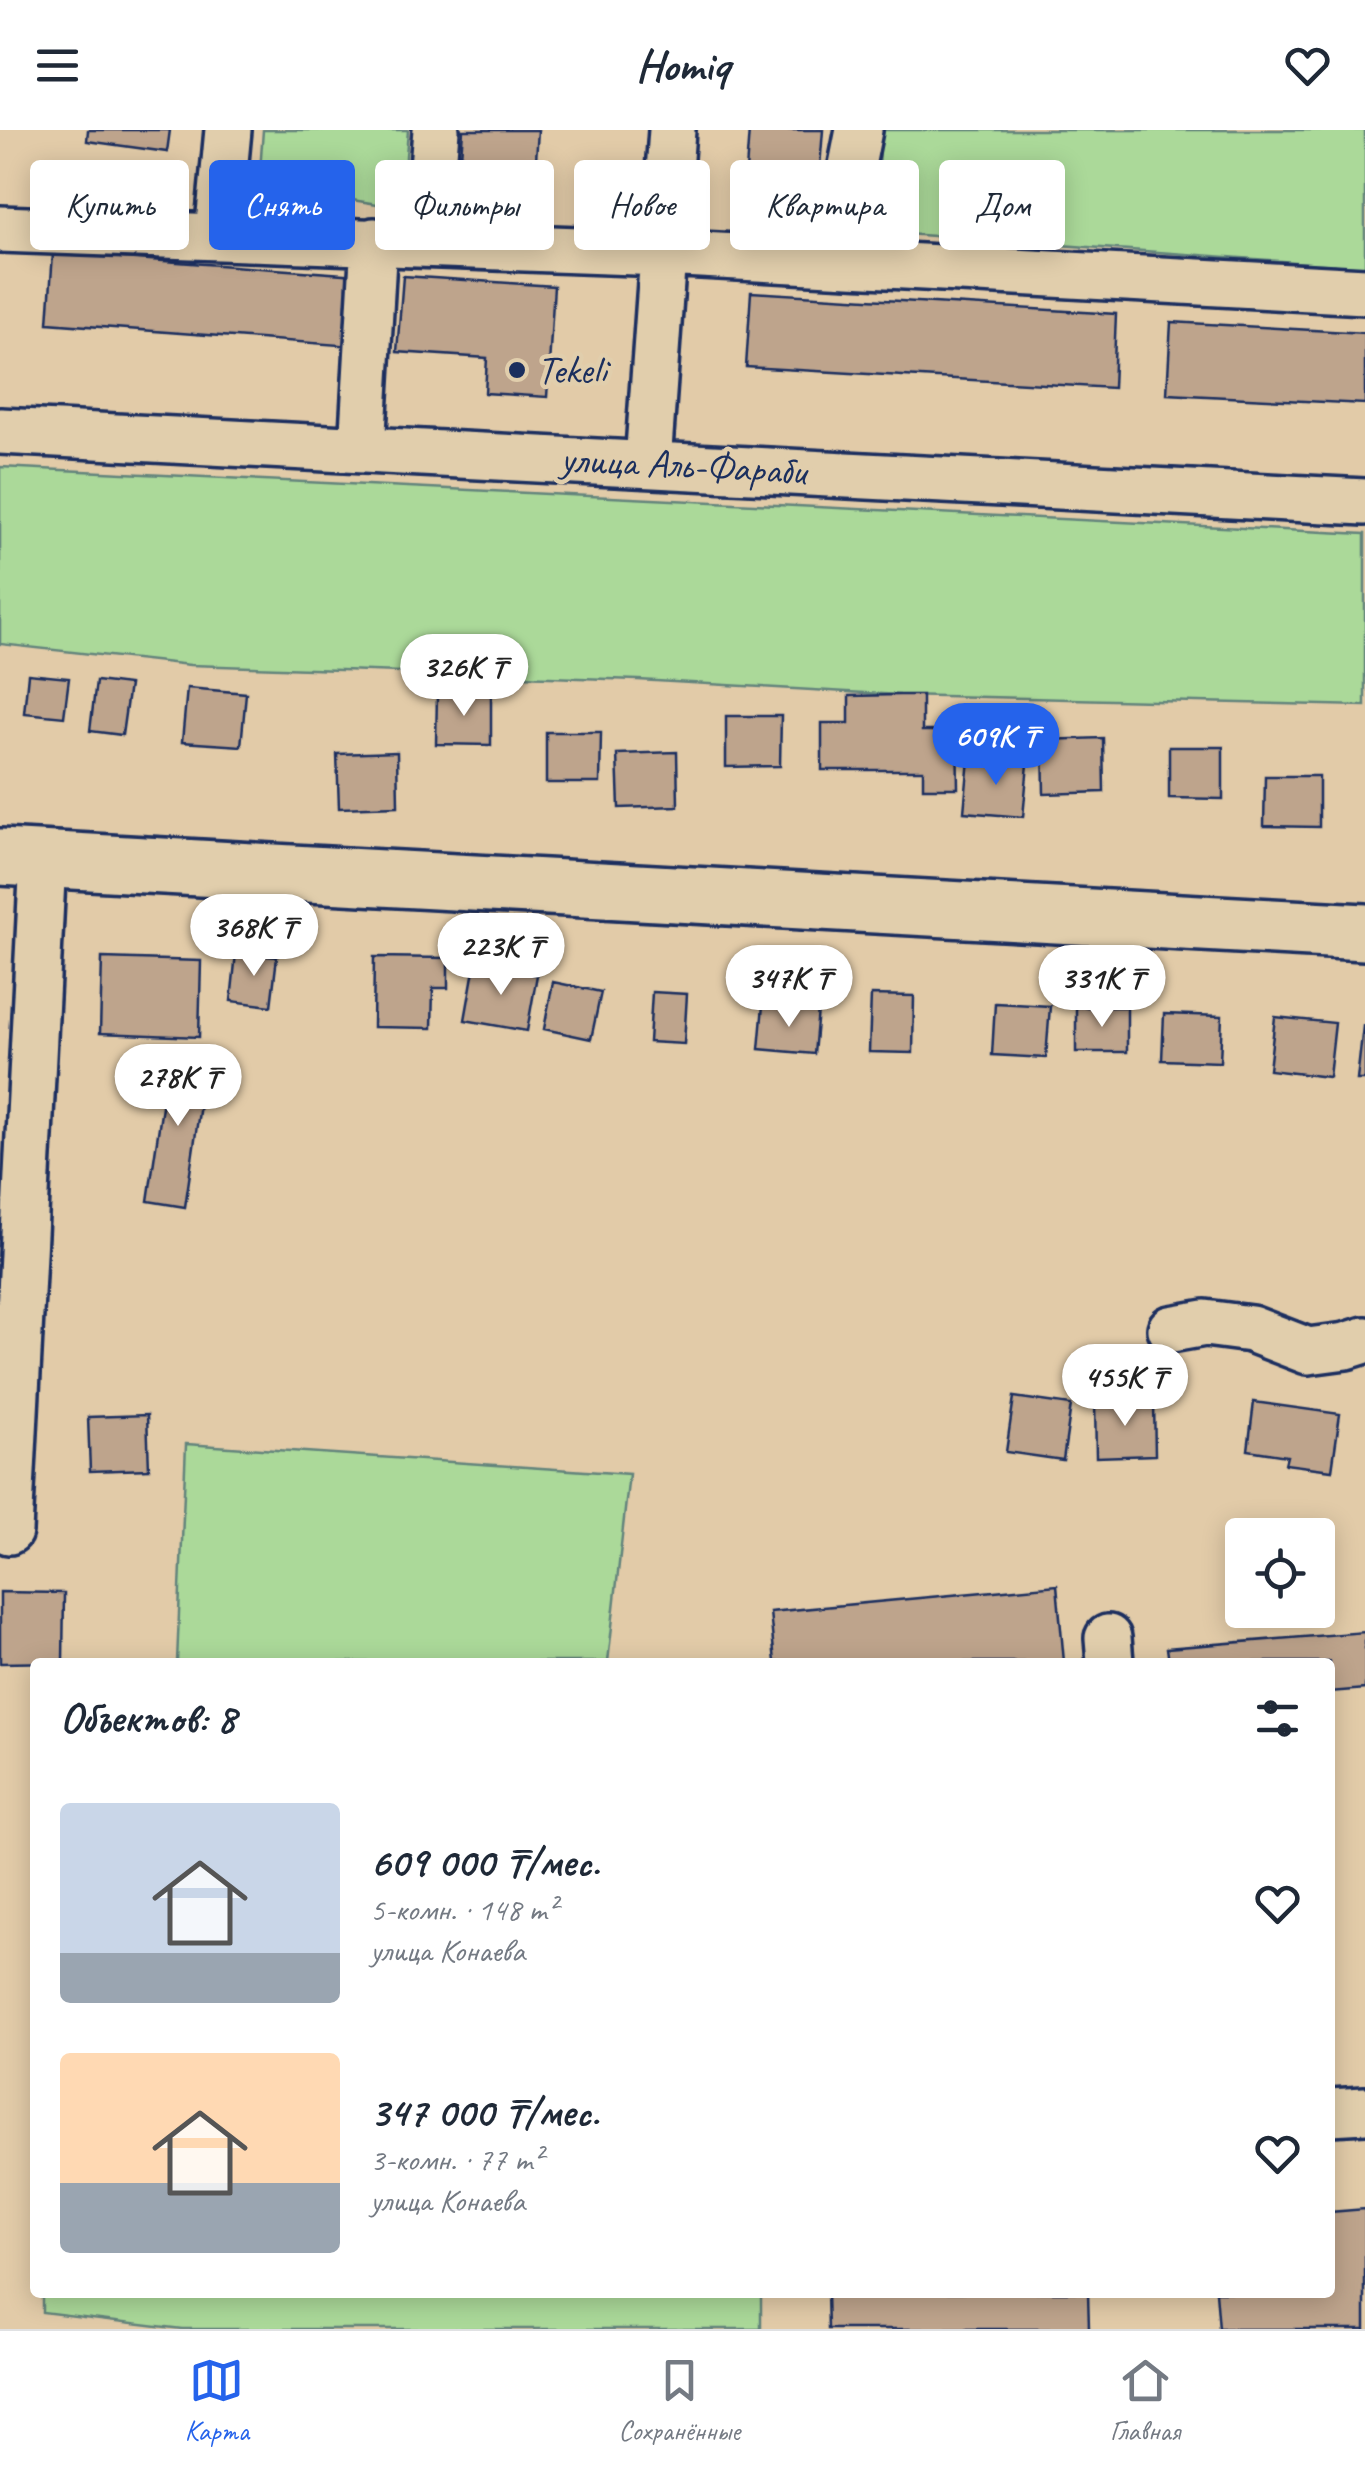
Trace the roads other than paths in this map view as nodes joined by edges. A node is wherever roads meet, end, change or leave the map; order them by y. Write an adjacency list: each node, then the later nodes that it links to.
1 (228, 130): 5 (street)
2 (436, 130): 6 (street)
3 (672, 130): 12 (street)
4 (859, 130): 13 (street)
5 (225, 160)
6 (434, 160)
7 (0, 229): 8 (street)
8 (209, 235)
9 (355, 240): 10 (street)
10 (374, 241): 16 (street)
11 (554, 249): 12 (street)
12 (663, 253): 13 (street); 17 (street)
13 (833, 262): 14 (street)
14 (1365, 292)
15 (0, 432): 16 (street, улица Аль-Фараби)
16 (362, 449): 17 (street, улица Аль-Фараби)
17 (648, 463): 18 (street, улица Аль-Фараби)
18 (1365, 502)
19 (22, 858): 20 (main road); 23 (street)
20 (1365, 932)
21 (1171, 1329): 22 (street)
22 (1365, 1340)
23 (9, 1531)
24 (1365, 2110): 25 (street)
25 (1335, 2112)

